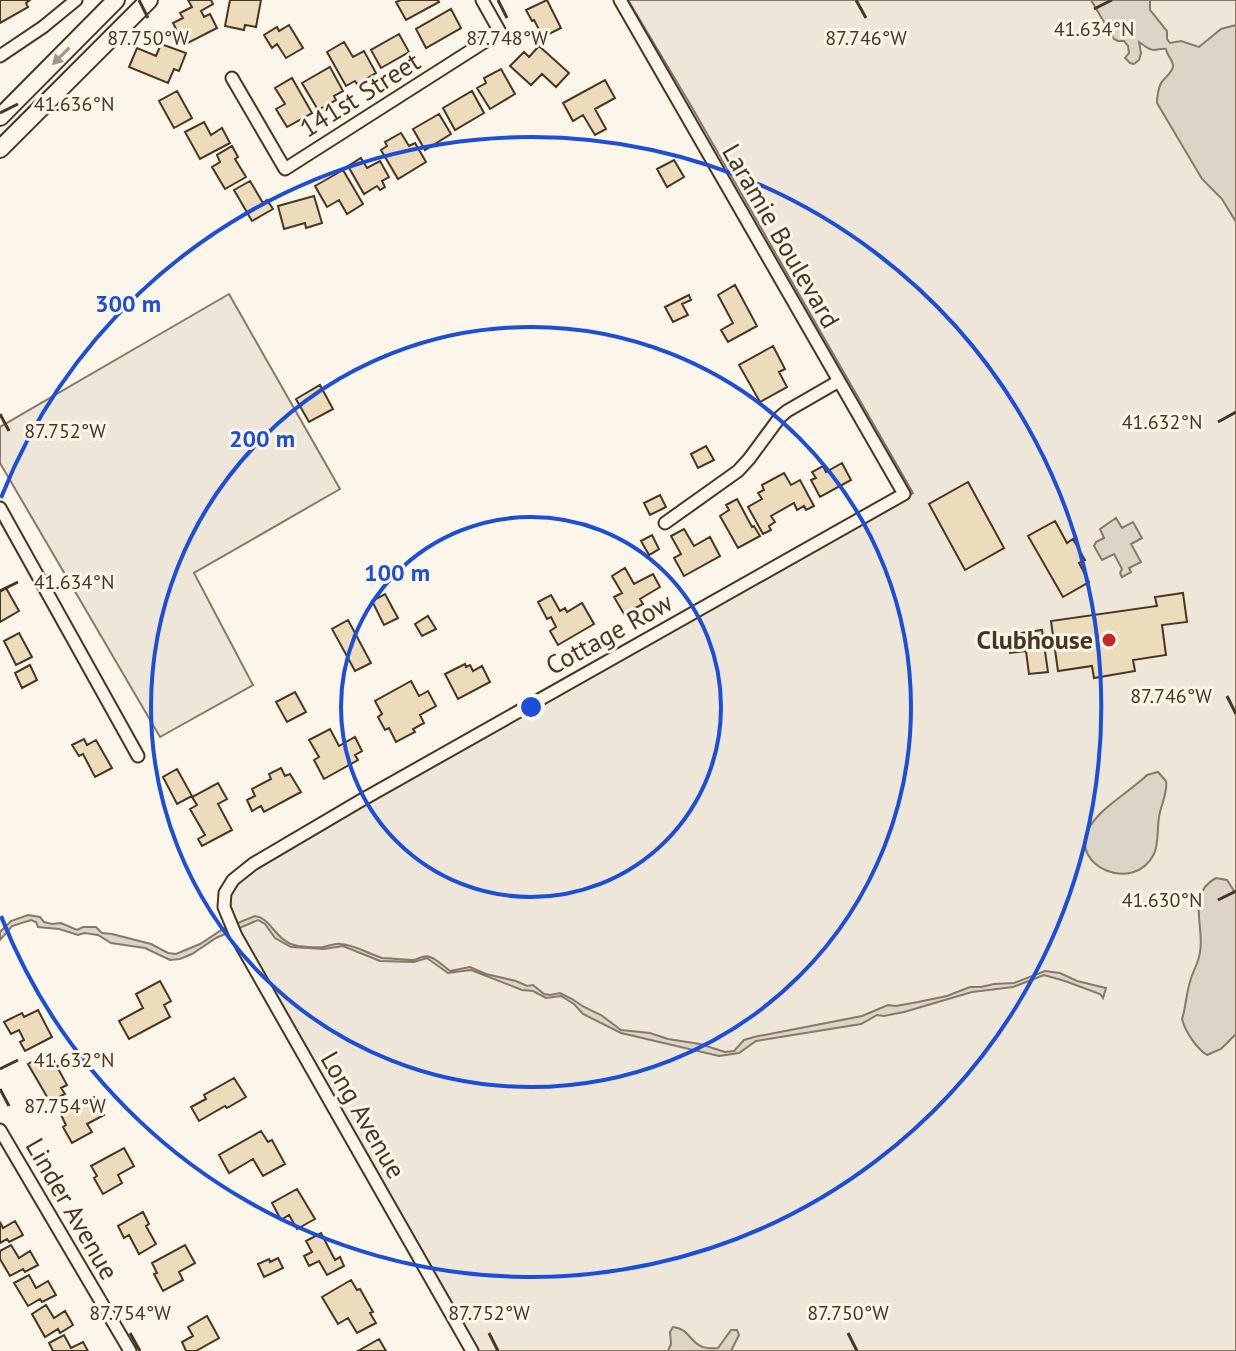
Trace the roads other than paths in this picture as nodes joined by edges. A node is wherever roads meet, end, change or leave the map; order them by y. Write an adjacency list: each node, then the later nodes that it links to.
1 (76, 0): 6 (street)
2 (149, 0): 9 (main road)
3 (482, 0): 7 (street, 141st Street)
4 (620, 0): 10 (street, Laramie Boulevard)
5 (106, 3): 8 (main road, one-way to 8)
6 (0, 56)
7 (232, 78)
8 (0, 117)
9 (0, 149)
10 (839, 381): 11 (street, Laramie Boulevard); 13 (street)
11 (904, 494): 15 (street, Cottage Row)
12 (0, 508): 14 (street)
13 (665, 523)
14 (138, 756)
15 (224, 898): 18 (street, Long Avenue)
16 (0, 1130): 17 (street, Linder Avenue)
17 (130, 1351)
18 (472, 1351)

